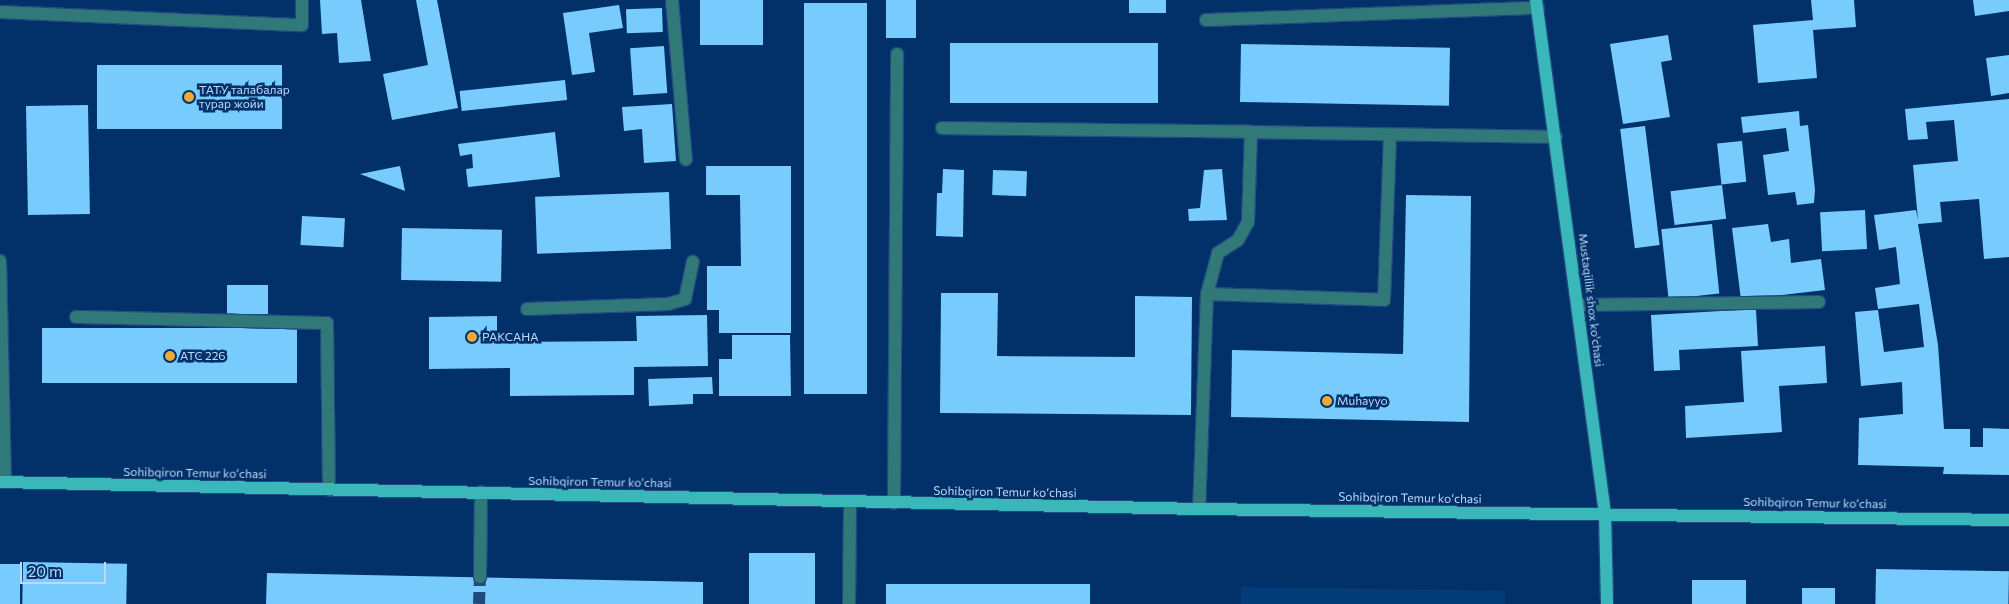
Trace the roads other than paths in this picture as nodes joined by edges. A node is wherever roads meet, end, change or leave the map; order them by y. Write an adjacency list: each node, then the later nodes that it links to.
1 (302, 0): 4 (street)
2 (672, 0): 11 (street)
3 (1537, 4): 5 (street); 10 (main road, Mustaqillik shox ko'chasi)
4 (0, 12)
5 (1206, 20)
6 (897, 54): 23 (street)
7 (942, 128): 8 (street)
8 (1251, 132): 9 (street); 14 (street)
9 (1390, 135): 10 (street); 14 (street)
10 (1556, 137): 16 (main road, Mustaqillik shox ko'chasi)
11 (686, 159)
12 (0, 261): 19 (street)
13 (693, 262): 17 (street)
14 (1207, 294): 24 (street)
15 (1819, 302): 16 (street)
16 (1578, 305): 25 (main road, Mustaqillik shox ko'chasi)
17 (527, 309)
18 (76, 317): 20 (street)
19 (2, 482): 20 (main road, Sohibqiron Temur koʻchasi)
20 (329, 490): 21 (main road, Sohibqiron Temur koʻchasi)
21 (482, 492): 22 (main road, Sohibqiron Temur koʻchasi); 27 (street)
22 (850, 502): 23 (main road, Sohibqiron Temur koʻchasi); 28 (street)
23 (894, 503): 24 (main road, Sohibqiron Temur koʻchasi)
24 (1199, 509): 25 (main road, Sohibqiron Temur koʻchasi)
25 (1606, 514): 26 (main road, Sohibqiron Temur koʻchasi); 29 (main road, Mustaqillik shox ko'chasi)
26 (2009, 520)
27 (480, 578)
28 (849, 604)
29 (1607, 604)

